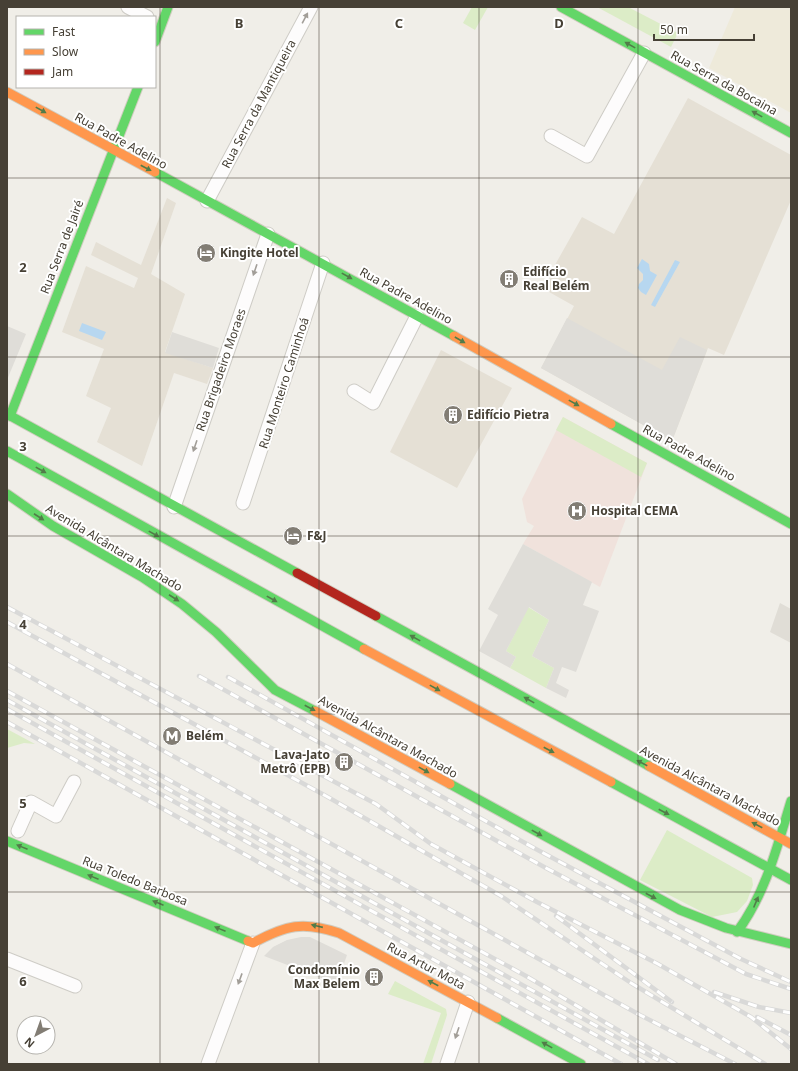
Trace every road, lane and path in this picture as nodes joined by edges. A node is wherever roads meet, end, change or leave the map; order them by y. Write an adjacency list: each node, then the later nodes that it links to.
1 (128, 7): 5 (street)
2 (168, 7): 6 (main road)
3 (311, 7): 14 (street, Rua Serra da Mantiqueira, one-way to 3)
4 (561, 7): 8 (main road, Rua Serra da Bocaina, one-way to 4)
5 (145, 16)
6 (158, 23): 7 (main road)
7 (156, 36)
8 (644, 53): 11 (main road, Rua Serra da Bocaina, one-way to 8); 12 (street)
9 (138, 88): 13 (main road, Rua Serra de Jairé)
10 (7, 92): 13 (main road, Rua Padre Adelino, one-way to 13)
11 (791, 133)
12 (551, 136)
13 (112, 150): 14 (main road, Rua Padre Adelino, one-way to 14); 19 (main road, Rua Serra de Jairé)
14 (207, 201): 15 (main road, Rua Padre Adelino)
15 (268, 234): 16 (main road, Rua Padre Adelino); 23 (street, Rua Brigadeiro Moraes, one-way to 23)
16 (323, 263): 17 (main road, Rua Padre Adelino, one-way to 17); 22 (street, Rua Monteiro Caminhoá)
17 (417, 316): 18 (street); 24 (main road, Rua Padre Adelino, one-way to 24)
18 (354, 391)
19 (9, 415): 23 (main road, Avenida Alcântara Machado)
20 (7, 451): 31 (main road, one-way to 31)
21 (7, 494): 33 (main road, Avenida Alcântara Machado, one-way to 33)
22 (243, 503)
23 (174, 507): 28 (main road, Avenida Alcântara Machado, one-way to 23)
24 (791, 524)
25 (74, 782): 27 (street)
26 (791, 801): 28 (main road)
27 (18, 831)
28 (779, 837): 30 (main road, Avenida Alcântara Machado); 31 (main road)
29 (7, 841): 34 (main road, Rua Toledo Barbosa, one-way to 29)
30 (791, 844)
31 (769, 868): 32 (main road); 33 (main road, one-way to 31)
32 (791, 880)
33 (737, 932): 35 (main road, Avenida Alcântara Machado)
34 (253, 943): 38 (main road, Rua Artur Mota, one-way to 34); 39 (street, one-way to 39)
35 (791, 944)
36 (7, 960): 37 (street)
37 (75, 986)
38 (468, 1002): 40 (street, one-way to 40); 41 (main road, Rua Artur Mota, one-way to 38)
39 (208, 1064)
40 (447, 1064)
41 (582, 1064)

